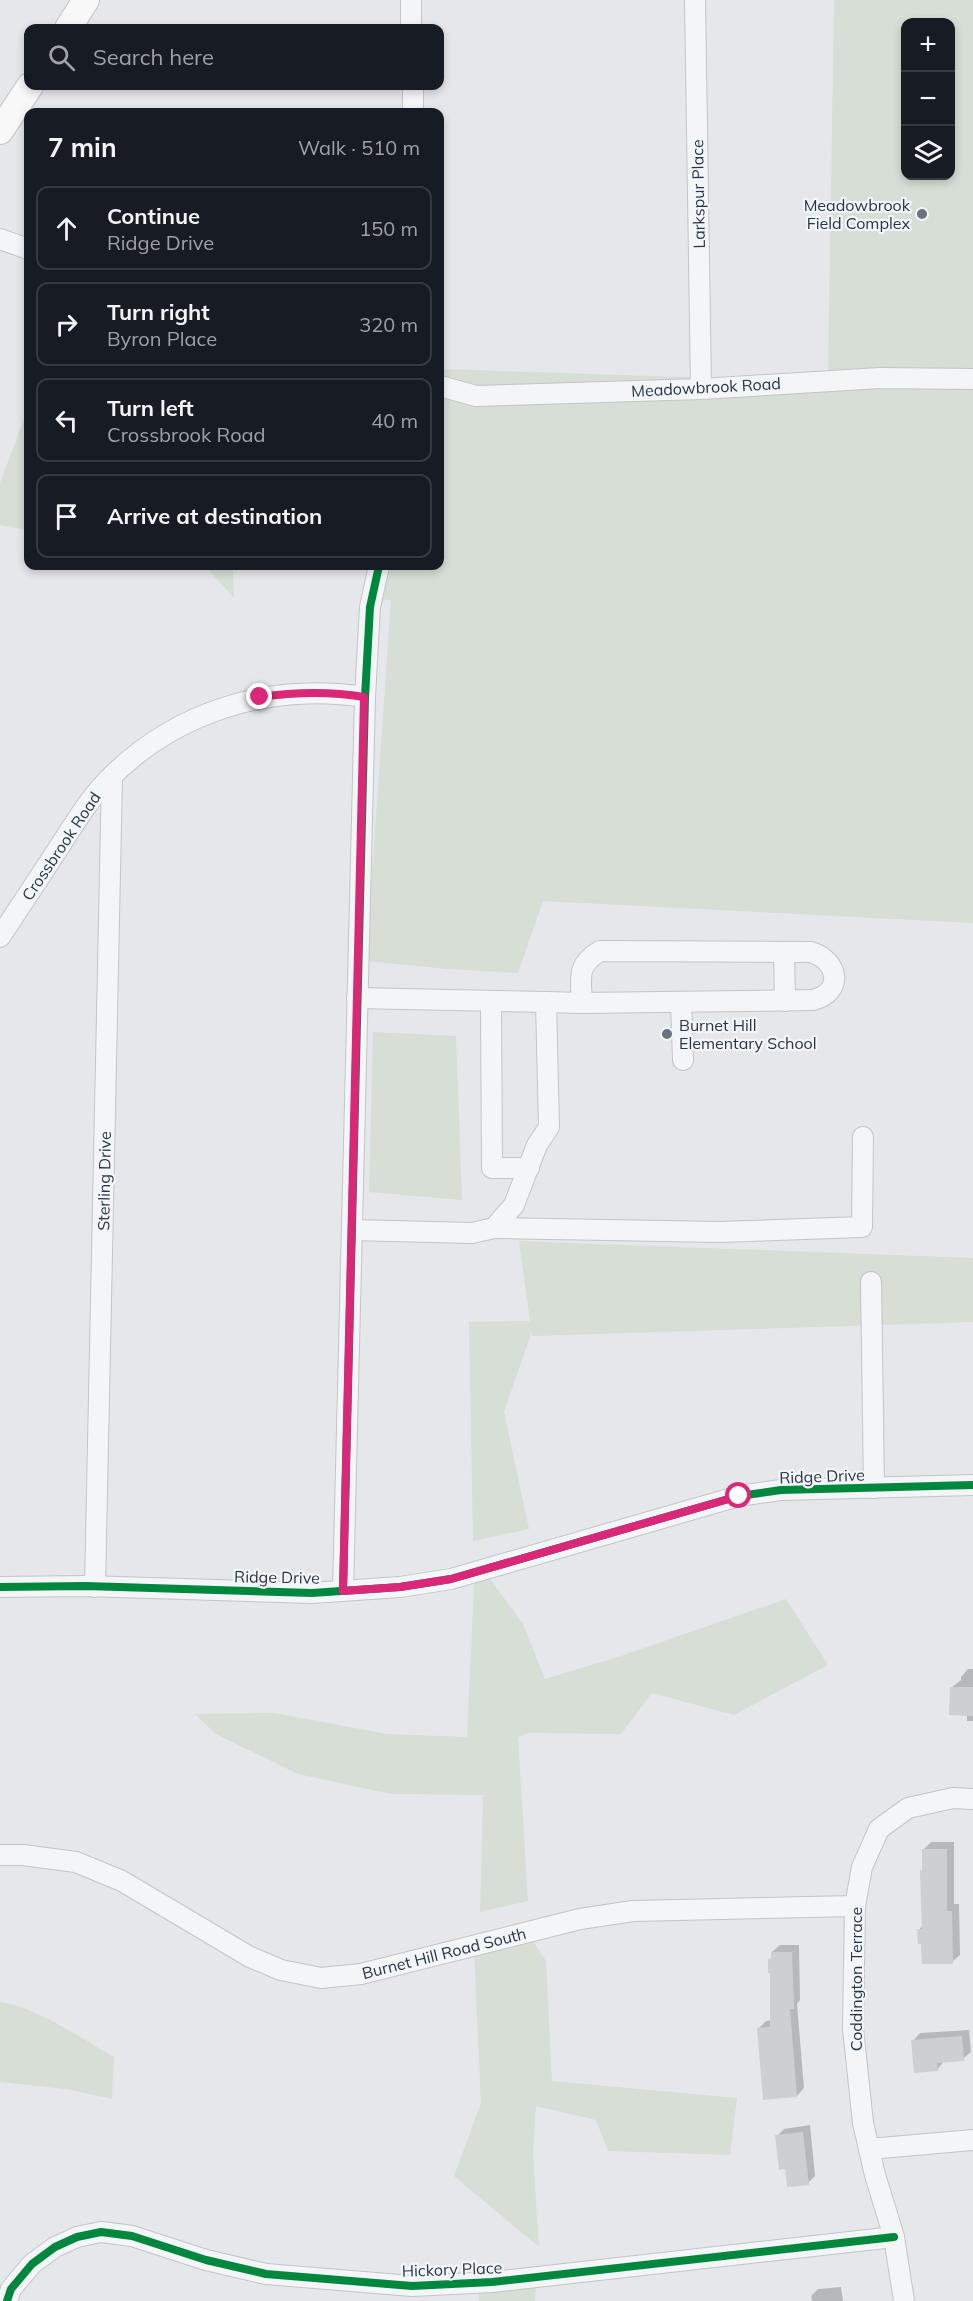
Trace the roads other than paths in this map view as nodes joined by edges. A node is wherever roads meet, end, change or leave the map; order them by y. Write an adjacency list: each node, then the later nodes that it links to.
1 (86, 0): 4 (main road)
2 (411, 0): 5 (street)
3 (695, 0): 14 (street, Larkspur Place)
4 (71, 24)
5 (411, 24)
6 (27, 90): 9 (main road)
7 (412, 90): 8 (street)
8 (413, 108)
9 (0, 131)
10 (0, 239): 11 (street)
11 (24, 248)
12 (973, 379): 14 (street, Meadowbrook Road)
13 (444, 387): 14 (street, Meadowbrook Road)
14 (701, 388)
15 (378, 570): 16 (street)
16 (364, 697): 17 (street, Crossbrook Road); 20 (street)
17 (112, 776): 18 (street, Crossbrook Road); 35 (street, Sterling Drive)
18 (0, 937)
19 (784, 952): 21 (street); 21 (street); 25 (street)
20 (357, 998): 22 (street); 30 (street)
21 (785, 1001): 24 (street)
22 (491, 1002): 23 (street); 28 (street)
23 (546, 1002): 25 (street); 28 (street)
24 (681, 1002): 25 (street); 26 (street)
25 (582, 1003)
26 (683, 1060)
27 (863, 1137): 29 (street)
28 (529, 1168): 29 (street)
29 (494, 1228): 30 (street)
30 (352, 1230): 36 (street)
31 (871, 1282): 33 (street)
32 (973, 1485): 33 (street, Ridge Drive)
33 (874, 1488): 36 (street, Ridge Drive)
34 (0, 1587): 35 (street, Ridge Drive)
35 (95, 1587): 36 (street, Ridge Drive)
36 (343, 1591)
37 (973, 1798): 39 (street, Coddington Terrace)
38 (0, 1855): 39 (street, Burnet Hill Road South)
39 (855, 1905): 41 (street, Coddington Terrace)
40 (973, 2140): 41 (street)
41 (869, 2149): 42 (street, Coddington Terrace)
42 (894, 2237): 43 (street, Hickory Place); 44 (street, Coddington Terrace)
43 (7, 2301)
44 (904, 2301)

